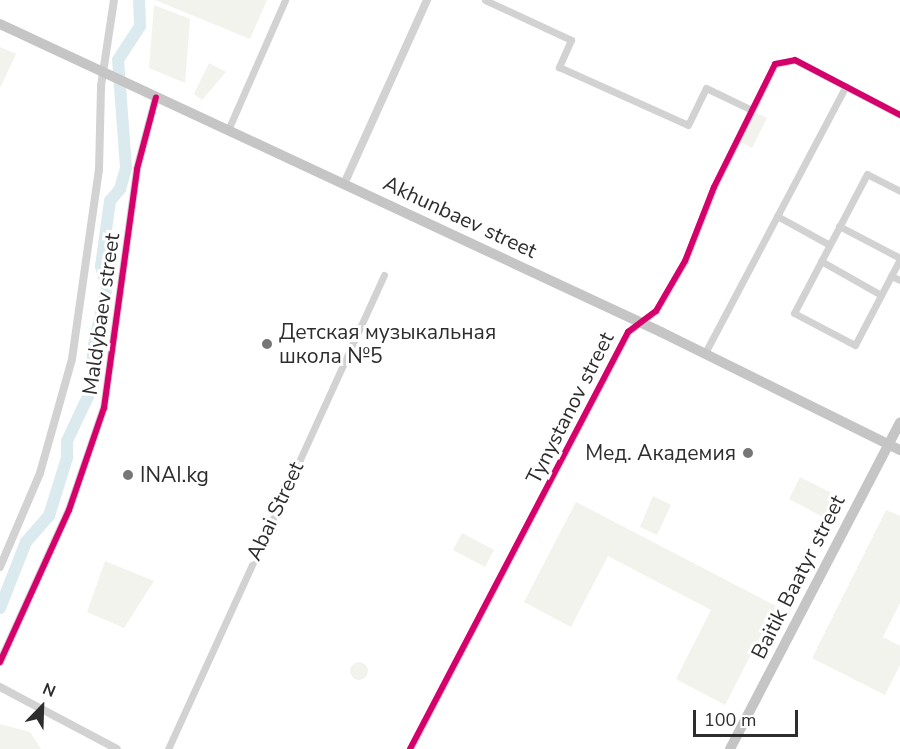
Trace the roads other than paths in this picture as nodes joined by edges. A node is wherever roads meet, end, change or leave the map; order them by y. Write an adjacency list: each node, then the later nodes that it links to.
1 (114, 0): 6 (street, Maldybaev street)
2 (285, 0): 11 (street)
3 (427, 0): 12 (street)
4 (485, 0): 9 (street)
5 (0, 24): 6 (main road, Akhunbaev street)
6 (108, 75): 8 (main road, Akhunbaev street); 28 (street, Maldybaev street)
7 (846, 86): 9 (street, Tynystanov street); 10 (street); 14 (street)
8 (156, 97): 11 (main road, Akhunbaev street); 29 (street, Maldybaev street)
9 (752, 110): 23 (street, Tynystanov street)
10 (900, 115)
11 (228, 130): 12 (main road, Akhunbaev street)
12 (344, 184): 23 (main road, Akhunbaev street)
13 (900, 191): 15 (street)
14 (777, 216): 16 (street); 24 (street)
15 (839, 226): 16 (street); 17 (street)
16 (830, 244): 18 (street)
17 (900, 259): 20 (street)
18 (821, 261): 22 (street); 22 (street)
19 (384, 275): 32 (street, Abai Street)
20 (891, 276): 21 (street); 22 (street)
21 (900, 280)
22 (881, 295)
23 (639, 322): 24 (main road, Akhunbaev street); 33 (street, Tynystanov street)
24 (705, 353): 26 (main road, Akhunbaev street)
25 (900, 423): 26 (main road, Baitik Baatyr street)
26 (889, 445): 27 (main road, Akhunbaev street); 34 (main road, Baitik Baatyr street)
27 (900, 450)
28 (0, 567)
29 (0, 662)
30 (0, 687): 31 (street)
31 (117, 749)
32 (168, 749)
33 (410, 749)
34 (730, 749)

